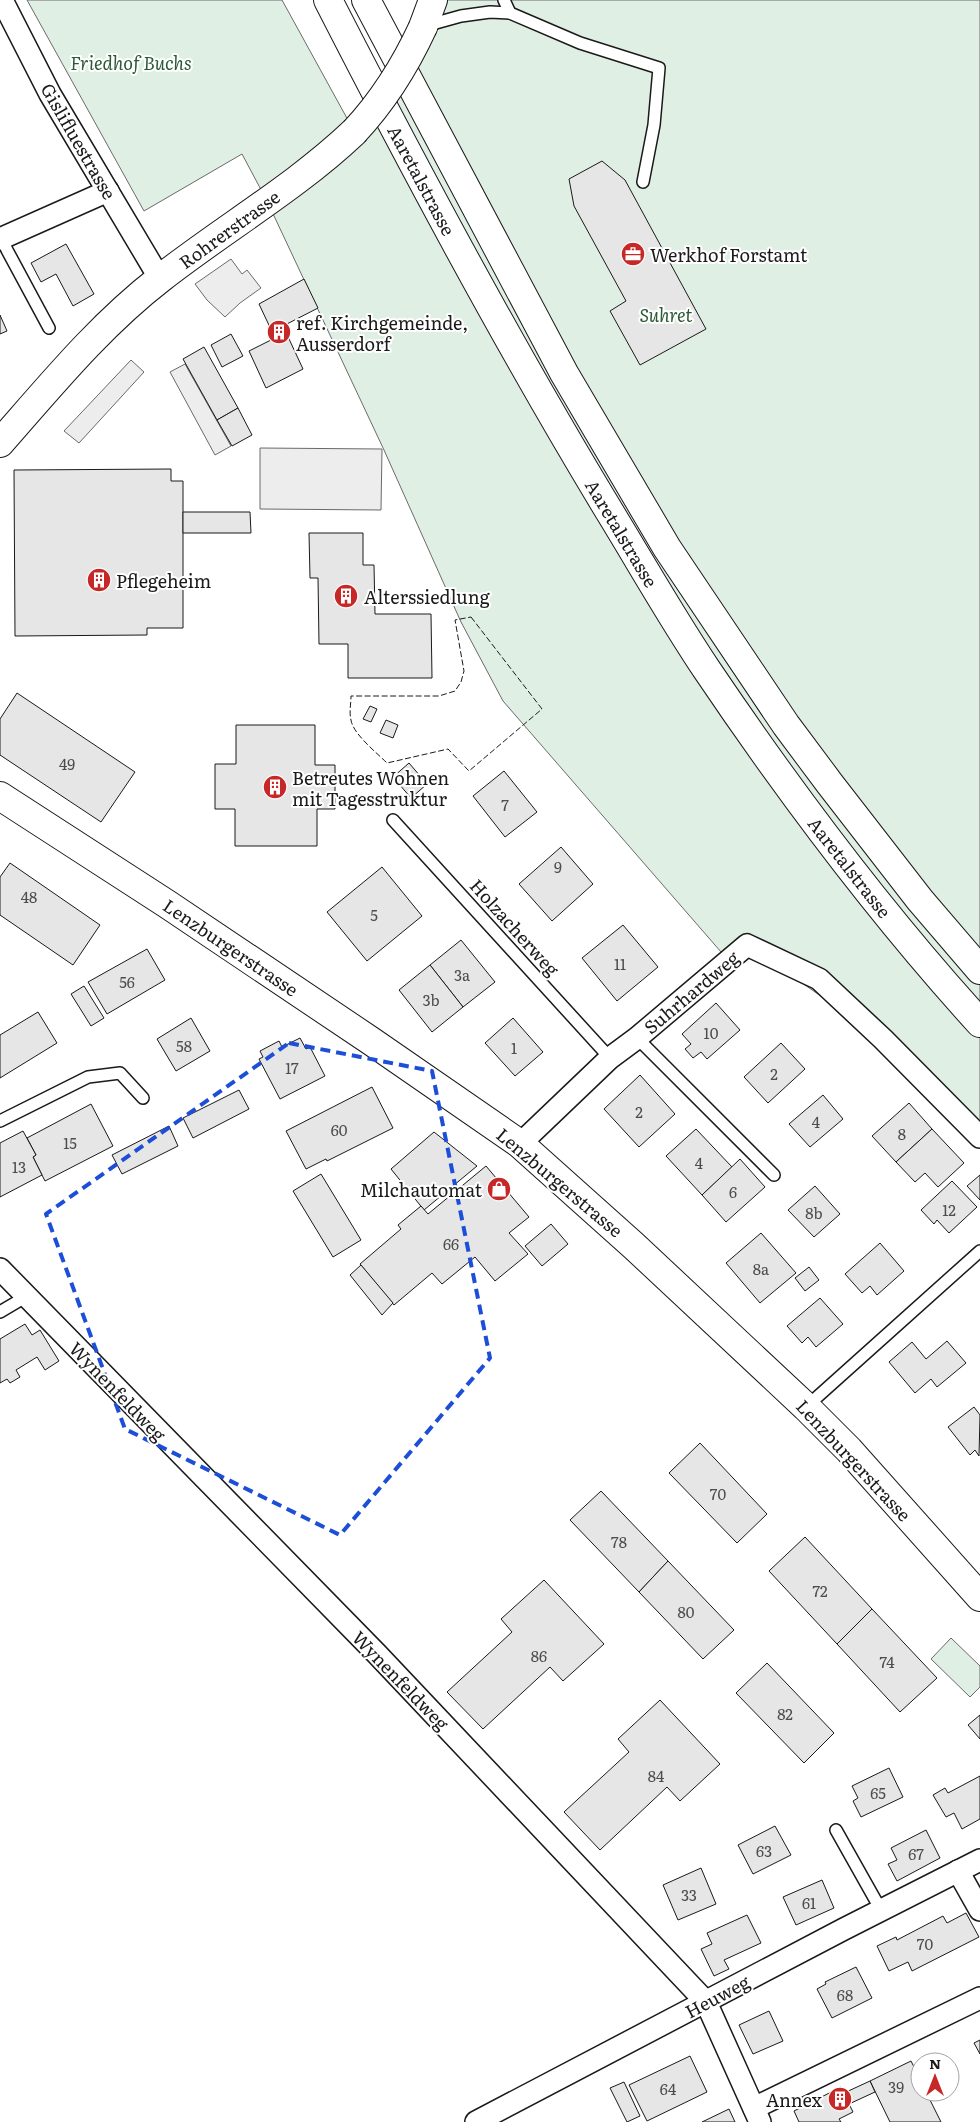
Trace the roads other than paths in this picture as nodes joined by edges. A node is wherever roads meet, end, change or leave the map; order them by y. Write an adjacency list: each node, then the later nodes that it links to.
1 (2, 0): 9 (street, Gislifluestrasse)
2 (328, 0): 17 (main road, Aaretalstrasse)
3 (366, 0): 16 (main road, Aaretalstrasse)
4 (433, 0): 7 (main road, Rohrerstrasse)
5 (504, 0): 6 (lane)
6 (510, 13): 7 (lane); 8 (lane)
7 (423, 27): 11 (main road, Rohrerstrasse, bridge)
8 (644, 182)
9 (108, 191): 10 (street); 11 (street, Gislifluestrasse)
10 (1, 238): 12 (lane)
11 (160, 279): 13 (main road, Rohrerstrasse)
12 (49, 328)
13 (0, 443)
14 (0, 796): 23 (main road, Lenzburgerstrasse)
15 (393, 820): 19 (lane, Holzacherweg)
16 (980, 970)
17 (980, 1023)
18 (637, 1038): 19 (street, Suhrhardweg); 22 (street, Suhrhardweg); 24 (lane)
19 (610, 1058): 23 (street, Suhrhardweg)
20 (143, 1098): 21 (lane)
21 (0, 1121)
22 (980, 1137)
23 (520, 1144): 29 (main road, Lenzburgerstrasse)
24 (774, 1175)
25 (980, 1251): 29 (lane)
26 (0, 1269): 27 (street, Wynenfeldweg)
27 (27, 1296): 28 (lane); 37 (street, Wynenfeldweg)
28 (0, 1312)
29 (806, 1407): 30 (main road, Lenzburgerstrasse)
30 (980, 1597)
31 (836, 1830): 34 (lane)
32 (980, 1860): 33 (street, Heuweg)
33 (958, 1871): 34 (street, Heuweg); 35 (street)
34 (881, 1910): 37 (street, Heuweg)
35 (980, 1910)
36 (980, 1998): 38 (street)
37 (706, 2002): 38 (street, Wynenfeldweg); 39 (street, Heuweg)
38 (757, 2115)
39 (476, 2122)

